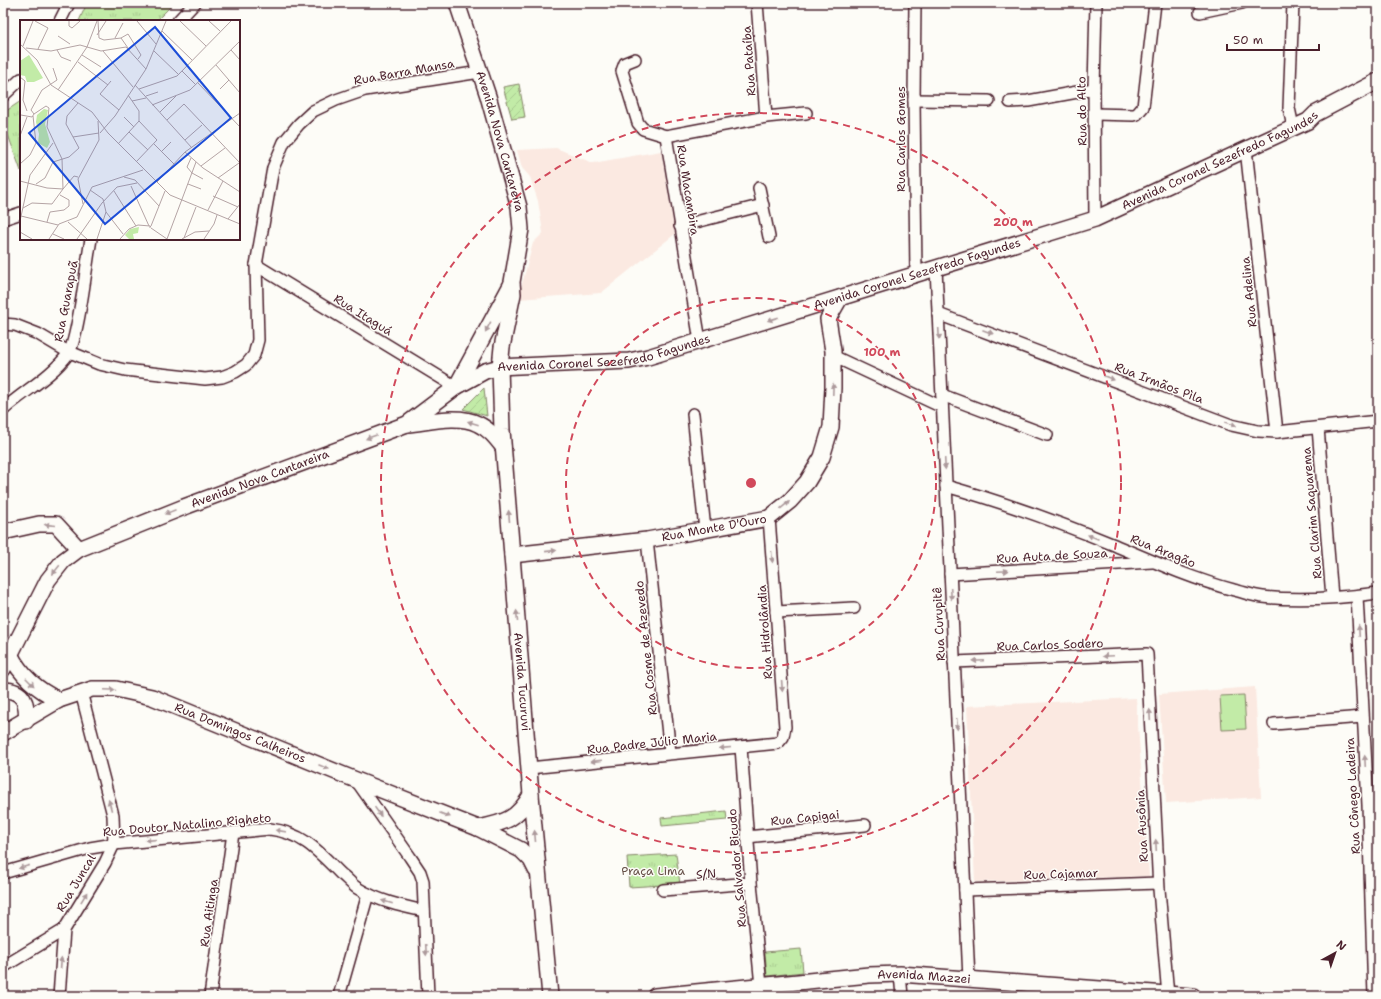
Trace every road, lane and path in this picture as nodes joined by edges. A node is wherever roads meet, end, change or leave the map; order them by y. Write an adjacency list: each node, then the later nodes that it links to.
1 (69, 3): 11 (street)
2 (195, 3): 12 (street)
3 (457, 3): 14 (main road, Avenida Nova Cantareira)
4 (757, 3): 25 (street, Rua Pataíba)
5 (915, 3): 20 (street, Rua Carlos Gomes)
6 (1096, 3): 17 (street, Rua do Alto)
7 (1155, 3): 24 (street)
8 (1242, 3): 10 (street)
9 (1293, 3): 27 (street)
10 (1200, 12)
11 (60, 20)
12 (179, 20)
13 (634, 59): 28 (street)
14 (480, 72): 38 (street, Rua Barra Mansa); 41 (main road, Avenida Nova Cantareira)
15 (20, 80): 19 (street)
16 (1378, 81): 26 (main road, Avenida Coronel Sezefredo Fagundes)
17 (1094, 89): 22 (street); 24 (street, Rua do Alto)
18 (1378, 93): 26 (main road)
19 (3, 96)
20 (914, 100): 21 (street); 40 (street, Rua Carlos Gomes)
21 (989, 101)
22 (1010, 102)
23 (806, 113): 25 (street, Rua Macambira)
24 (1095, 114): 34 (street, Rua do Alto)
25 (766, 117): 28 (street, Rua Macambira)
26 (1308, 121): 27 (main road, Avenida Coronel Sezefredo Fagundes)
27 (1293, 127): 29 (main road, Avenida Coronel Sezefredo Fagundes)
28 (666, 136): 35 (street, Rua Macambira)
29 (1246, 149): 34 (main road, Avenida Coronel Sezefredo Fagundes); 58 (street, Rua Adelina)
30 (760, 188): 31 (street)
31 (763, 205): 35 (street); 36 (street)
32 (20, 213): 33 (street)
33 (3, 219)
34 (1095, 219): 39 (main road, Avenida Coronel Sezefredo Fagundes)
35 (680, 226): 47 (street, Rua Macambira)
36 (769, 238)
37 (91, 240): 48 (street, Rua Guarapuã)
38 (256, 264): 48 (street, Rua Barra Mansa); 51 (street, Rua Itaguá)
39 (936, 268): 40 (main road, Avenida Coronel Sezefredo Fagundes); 44 (street, Rua Curupitê)
40 (916, 274): 42 (main road, Avenida Coronel Sezefredo Fagundes)
41 (512, 282): 50 (main road, Avenida Nova Cantareira); 51 (main road, Avenida Nova Cantareira, one-way to 51)
42 (840, 298): 43 (main road, Avenida Coronel Sezefredo Fagundes); 45 (main road)
43 (810, 307): 45 (main road); 47 (main road, Avenida Coronel Sezefredo Fagundes, one-way to 47)
44 (938, 314): 52 (street, Rua Curupitê, one-way to 52); 58 (street, Rua Irmãos Pìla, one-way to 58)
45 (828, 319): 49 (main road, Rua Monte D'Ouro)
46 (3, 324): 48 (street, Rua Barra Mansa)
47 (700, 341): 50 (main road, Avenida Coronel Sezefredo Fagundes)
48 (70, 352): 53 (street, Rua Guarapuã)
49 (833, 356): 52 (street); 62 (main road, Rua Monte D'Ouro, one-way to 49)
50 (500, 366): 51 (main road, Avenida Coronel Sezefredo Fagundes); 60 (main road, Avenida Tucuruvi)
51 (456, 387): 56 (main road, Avenida Nova Cantareira)
52 (942, 401): 59 (street); 61 (street, Rua Curupitê, one-way to 61)
53 (3, 410)
54 (693, 414): 63 (street)
55 (1378, 421): 57 (street, Rua Irmãos Pìla)
56 (407, 424): 60 (main road, one-way to 56); 66 (main road, Avenida Nova Cantareira, one-way to 66)
57 (1318, 428): 58 (street, Rua Irmãos Pìla); 72 (street, Rua Clarim Saquarema)
58 (1277, 432)
59 (1047, 435)
60 (503, 447): 67 (main road, Avenida Tucuruvi, one-way to 60)
61 (946, 486): 68 (street, Rua Aragão, one-way to 61); 69 (street, Rua Curupitê)
62 (769, 518): 63 (main road, Rua Monte D'Ouro); 74 (street, Rua Hidrolândia, one-way to 74)
63 (704, 530): 65 (main road, Rua Monte D'Ouro)
64 (3, 532): 66 (main road, one-way to 64)
65 (647, 540): 67 (main road, Rua Monte D'Ouro, one-way to 65); 88 (street, Rua Cosme de Azevedo)
66 (79, 549): 75 (main road, Avenida Nova Cantareira, one-way to 75)
67 (512, 554): 89 (main road, Avenida Tucuruvi, one-way to 67)
68 (1155, 562): 69 (street, Rua Auta de Souza, one-way to 68); 72 (street, Rua Aragão)
69 (950, 574): 77 (street, Rua Curupitê, one-way to 77)
70 (1378, 593): 71 (street, Rua Aragão)
71 (1357, 596): 72 (street, Rua Aragão); 82 (street, Rua Cônego Ladeira, one-way to 71)
72 (1332, 597)
73 (854, 608): 74 (street)
74 (776, 612): 86 (street, Rua Hidrolândia, one-way to 86)
75 (10, 654): 78 (main road, Avenida Nova Cantareira); 81 (main road, one-way to 81)
76 (1147, 654): 77 (street, Rua Carlos Sodero, one-way to 77); 101 (street, Rua Ausônia, one-way to 76)
77 (954, 662): 103 (street, Rua Curupitê, one-way to 103)
78 (3, 669)
79 (3, 690): 83 (main road)
80 (81, 692): 81 (main road, Rua Domingos Calheiros); 90 (main road, Rua Domingos Calheiros, one-way to 90); 97 (street, one-way to 80)
81 (59, 700): 83 (main road, Rua Domingos Calheiros)
82 (1363, 717): 84 (street); 92 (street, Rua Cônego Ladeira, one-way to 82)
83 (26, 721): 85 (main road, Rua Domingos Calheiros)
84 (1274, 724)
85 (3, 734)
86 (778, 743): 87 (street, Rua Padre Júlio Maria)
87 (741, 747): 88 (street, Rua Padre Júlio Maria, one-way to 88); 96 (street, Rua Salvador Bicudo)
88 (670, 753): 89 (street, Rua Padre Júlio Maria, one-way to 89)
89 (529, 768): 91 (main road, Avenida Tucuruvi)
90 (356, 780): 94 (main road, Rua Domingos Calheiros, one-way to 94); 105 (street, one-way to 105)
91 (531, 794): 94 (main road); 99 (main road, Avenida Tucuruvi, one-way to 91)
92 (1373, 804): 120 (street, Rua Cônego Ladeira)
93 (865, 825): 96 (street, Rua Capigai)
94 (478, 828): 99 (main road, Rua Domingos Calheiros)
95 (233, 833): 97 (street, Rua Doutor Natalino Righeto, one-way to 97); 104 (street, Rua Doutor Natalino Righeto, one-way to 95); 114 (street, Rua Aitinga)
96 (747, 837): 100 (street, Rua Salvador Bicudo)
97 (114, 844): 98 (street, Rua Doutor Natalino Righeto, one-way to 98); 106 (street, Rua Juncal, one-way to 97)
98 (3, 873)
99 (539, 875): 111 (main road, Avenida Tucuruvi)
100 (751, 883): 102 (street, S/N); 110 (street, Rua Salvador Bicudo)
101 (1158, 884): 103 (street, Rua Cajamar); 112 (street, Rua Ausônia)
102 (663, 890)
103 (965, 890): 109 (street, Rua Curupitê)
104 (368, 894): 105 (street, Rua Doutor Natalino Righeto, one-way to 104); 115 (street)
105 (424, 911): 116 (street, one-way to 116)
106 (64, 930): 107 (street); 113 (street, Rua Juncal, one-way to 106)
107 (3, 967)
108 (900, 974): 109 (main road, Avenida Mazzei); 110 (main road, Avenida Mazzei); 118 (street)
109 (969, 979): 112 (main road, Avenida Mazzei)
110 (761, 986): 117 (main road, Avenida Mazzei)
111 (554, 995)
112 (1168, 995): 119 (main road, Avenida Mazzei)
113 (59, 996)
114 (210, 996)
115 (339, 996)
116 (428, 996)
117 (655, 996)
118 (902, 996)
119 (1193, 996)
120 (1374, 996)

